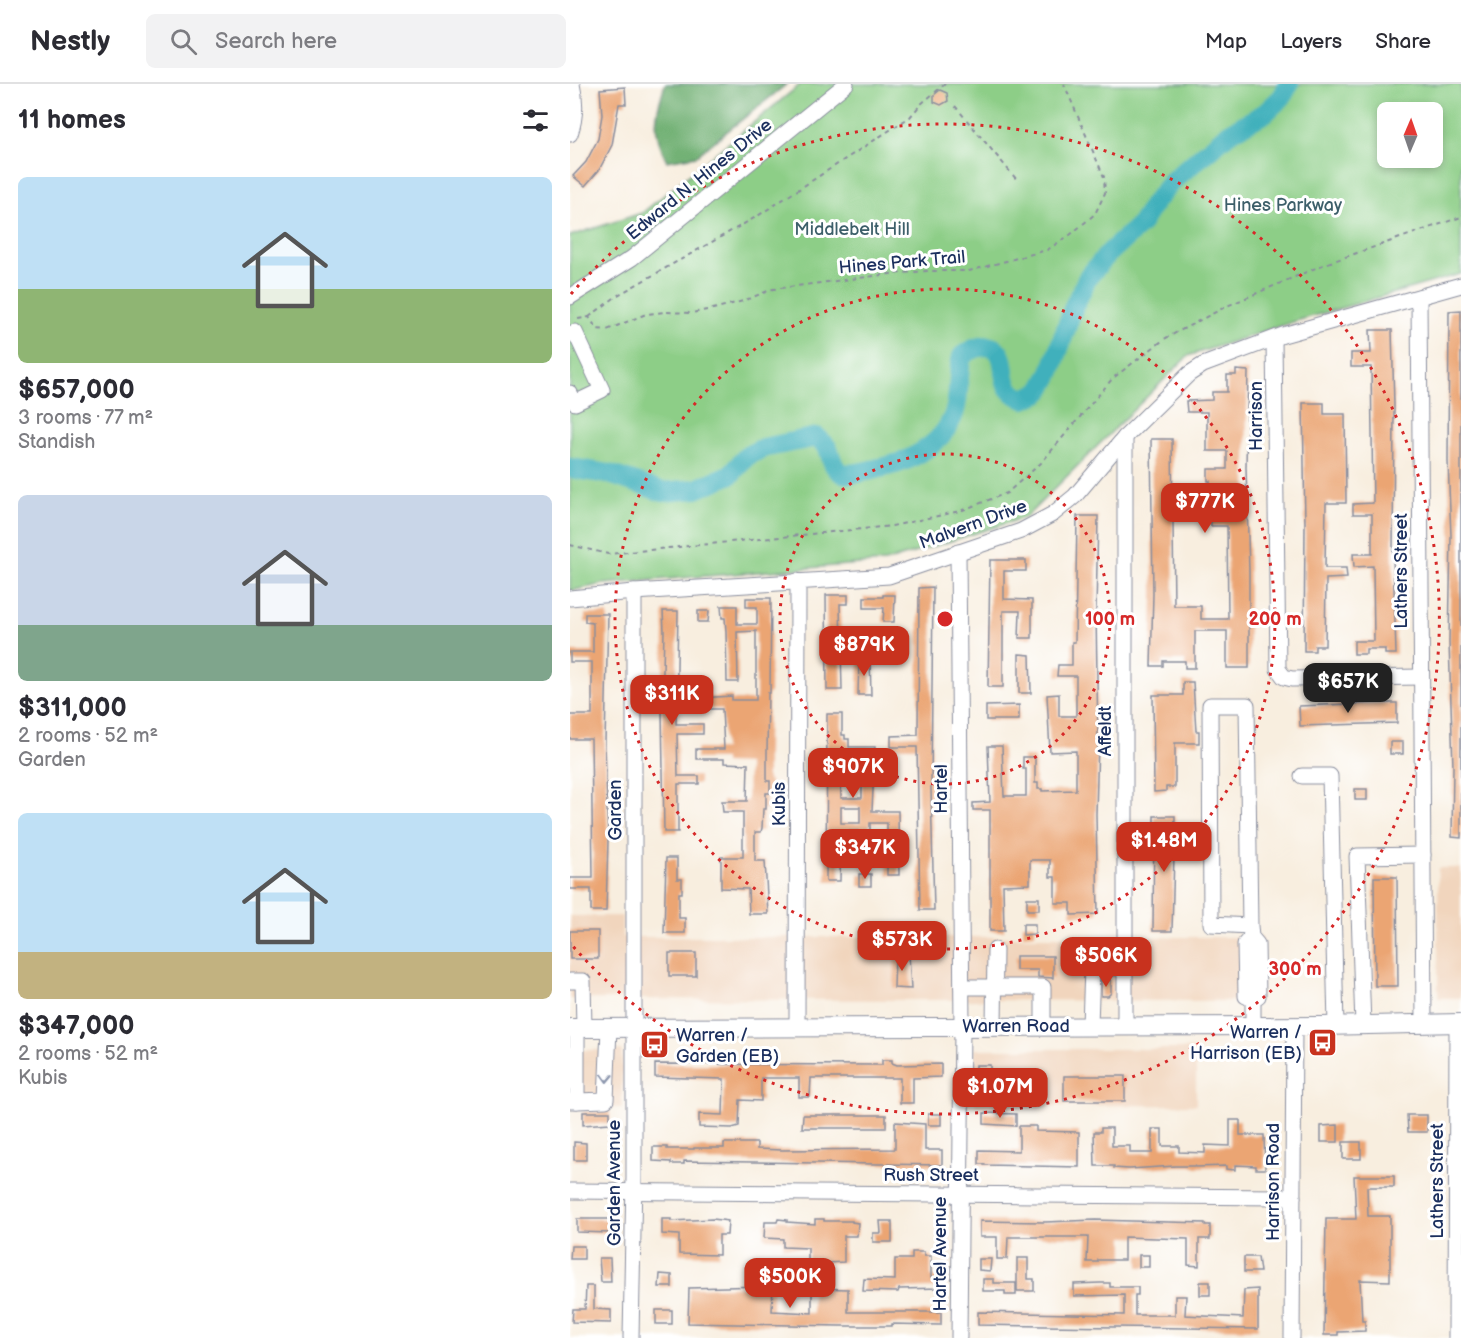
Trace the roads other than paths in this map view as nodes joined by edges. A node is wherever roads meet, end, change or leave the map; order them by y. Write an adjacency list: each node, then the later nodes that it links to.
1 (572, 84): 3 (street)
2 (846, 84): 5 (street, Edward N. Hines Drive)
3 (570, 134)
4 (1461, 285): 6 (street, Malvern Drive)
5 (570, 297)
6 (1419, 297): 8 (street, Malvern Drive); 15 (street, Lathers Street)
7 (570, 334): 9 (street)
8 (1274, 339): 10 (street, Malvern Drive); 15 (street, Harrison)
9 (570, 393)
10 (1125, 437): 11 (street, Malvern Drive); 20 (street, Affeldt)
11 (958, 552): 12 (street, Malvern Drive); 22 (street, Hartel)
12 (797, 581): 13 (street, Malvern Drive); 38 (street, Kubis)
13 (634, 592): 14 (street, Malvern Drive); 37 (street, Garden)
14 (570, 598)
15 (1422, 677): 17 (street, Lathers Street)
16 (1302, 776): 34 (street)
17 (1423, 855): 25 (street, Lathers Street); 28 (street)
18 (1250, 932): 18 (street); 32 (street)
19 (995, 950): 23 (street)
20 (1125, 968): 26 (street); 27 (street, Affeldt)
21 (570, 981): 35 (street)
22 (962, 987): 23 (street); 29 (street, Hartel)
23 (994, 987): 30 (street); 31 (street)
24 (1459, 1023): 25 (main road, Warren Road); 47 (street, Lathers Street)
25 (1425, 1024): 28 (main road, Warren Road)
26 (1090, 1025): 27 (main road, Warren Road); 31 (main road, Warren Road)
27 (1125, 1025): 32 (main road, Warren Road)
28 (1363, 1025): 34 (main road, Warren Road)
29 (962, 1026): 30 (main road, Warren Road); 38 (main road, Warren Road); 42 (street, Hartel Avenue)
30 (994, 1026): 31 (main road, Warren Road)
31 (1043, 1026)
32 (1253, 1026): 33 (main road, Warren Road)
33 (1294, 1026): 34 (main road, Warren Road); 43 (street, Harrison Road)
34 (1335, 1026)
35 (577, 1028): 36 (main road, Warren Road); 39 (street)
36 (609, 1028): 37 (main road, Warren Road); 39 (street, one-way to 39)
37 (634, 1028): 38 (main road, Warren Road); 41 (street, Garden Avenue)
38 (796, 1028)
39 (574, 1101)
40 (570, 1191): 41 (street, Rush Street)
41 (634, 1192): 42 (street, Rush Street); 44 (street, Garden Avenue)
42 (960, 1194): 43 (street, Rush Street); 45 (street, Hartel Avenue)
43 (1293, 1197): 46 (street, Harrison Road)
44 (631, 1338)
45 (958, 1338)
46 (1292, 1338)
47 (1456, 1338)

